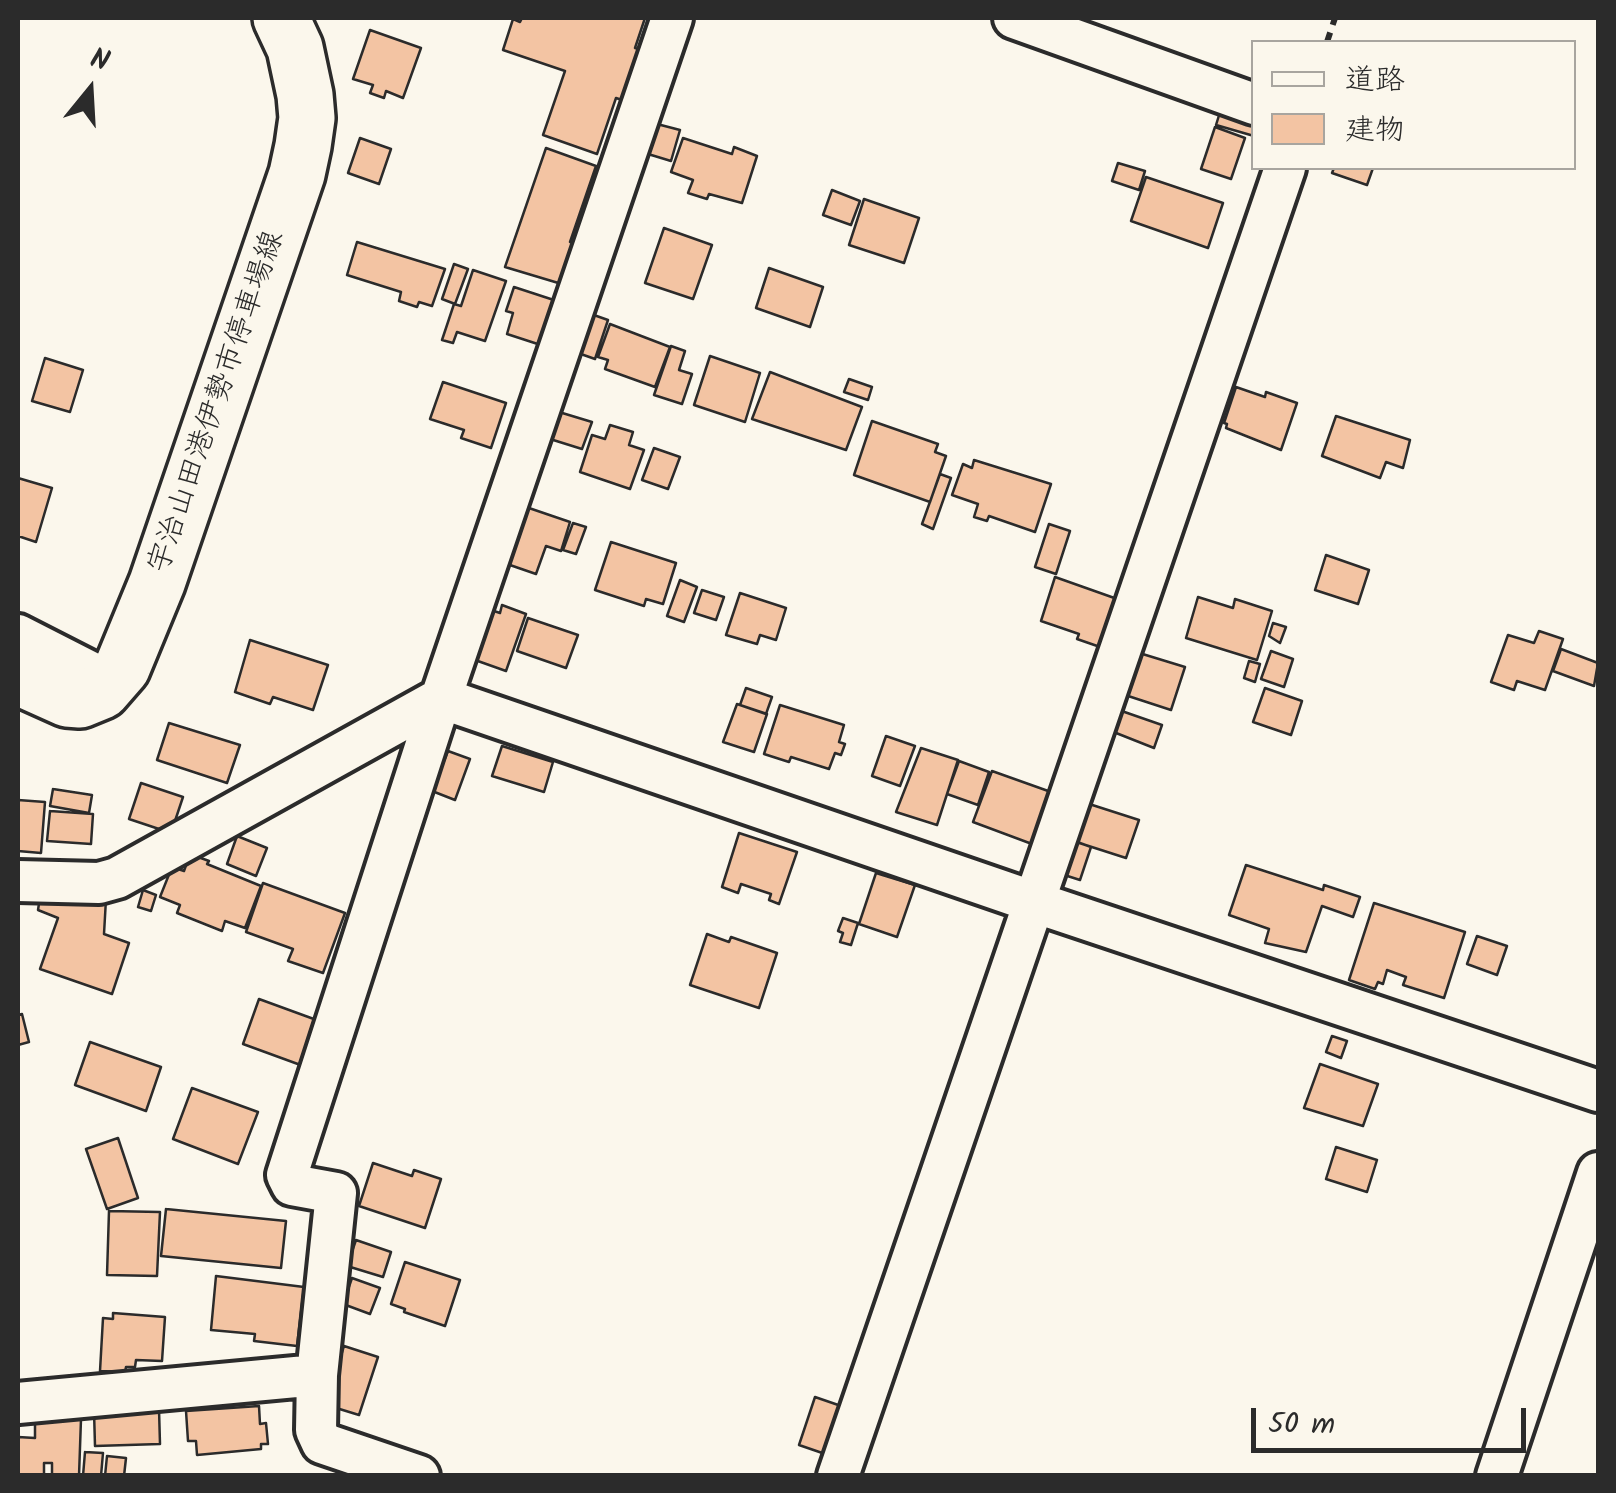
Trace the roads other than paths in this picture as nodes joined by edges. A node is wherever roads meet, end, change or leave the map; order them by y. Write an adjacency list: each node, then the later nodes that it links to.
1 (281, 18): 8 (main road, 宇治山田港伊勢市停車場線)
2 (672, 18): 9 (street)
3 (1014, 18): 4 (street)
4 (1251, 103)
5 (1284, 170): 11 (street)
6 (18, 635): 8 (street)
7 (18, 678): 8 (main road)
8 (112, 683)
9 (441, 698): 10 (street); 11 (street); 14 (street)
10 (18, 881)
11 (1034, 902): 12 (street); 17 (street)
12 (1598, 1091)
13 (1598, 1173): 18 (street)
14 (317, 1375): 15 (street); 16 (street)
15 (18, 1403)
16 (419, 1476)
17 (838, 1476)
18 (1497, 1476)

